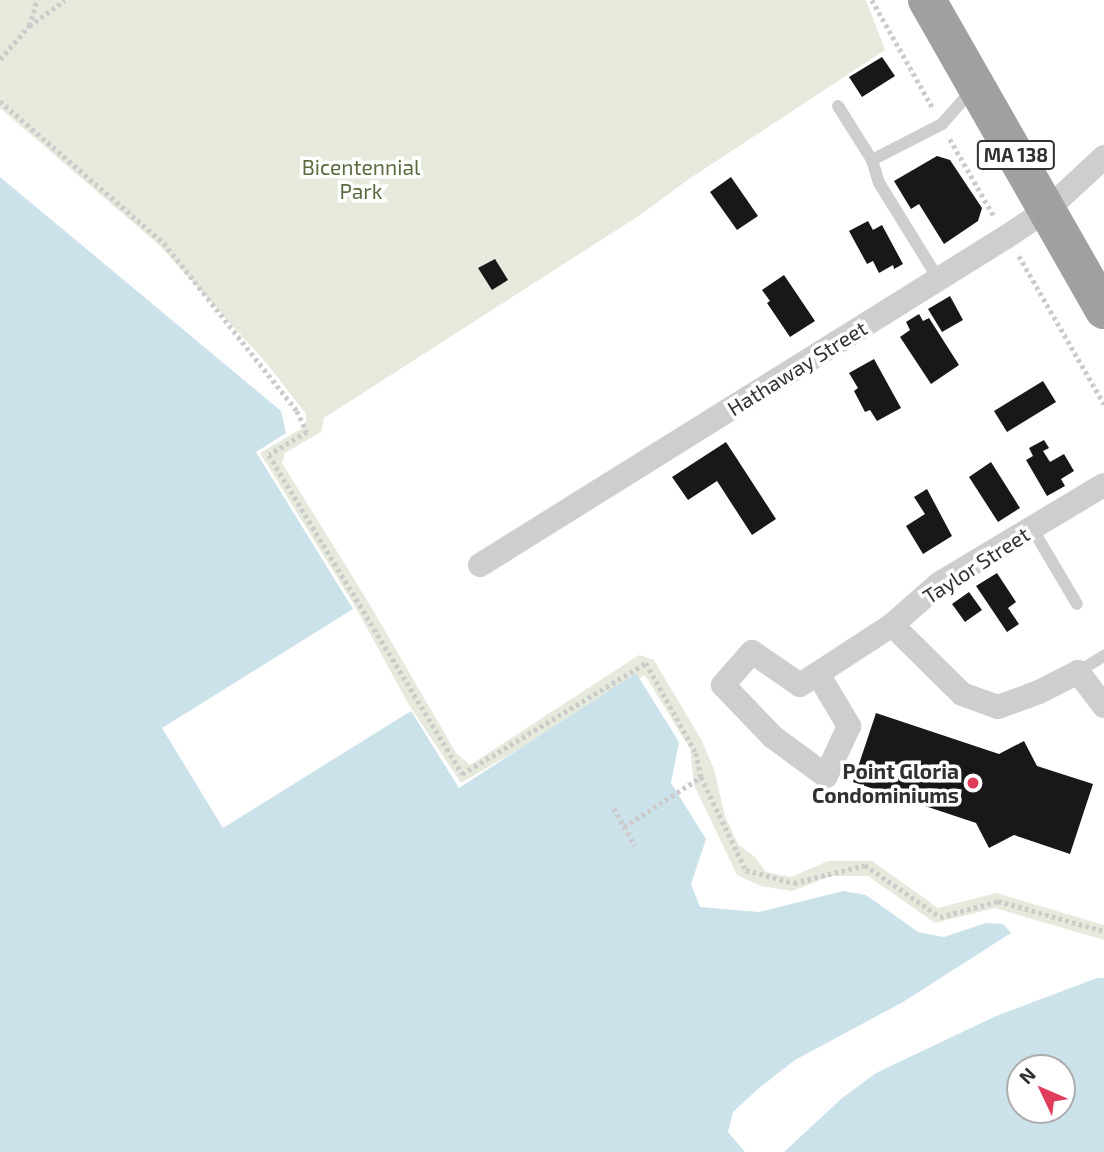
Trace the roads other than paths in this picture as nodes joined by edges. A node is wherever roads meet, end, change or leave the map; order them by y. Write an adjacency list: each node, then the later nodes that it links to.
1 (928, 0): 2 (highway, MA 138)
2 (976, 85): 5 (lane); 6 (highway, MA 138)
3 (838, 106): 5 (lane)
4 (1104, 157): 6 (street, Hathaway Street)
5 (872, 160): 7 (lane)
6 (1047, 210): 7 (street, Hathaway Street); 8 (highway, MA 138)
7 (939, 280): 11 (street, Hathaway Street)
8 (1104, 310)
9 (1101, 492): 10 (street, Taylor Street)
10 (1032, 528): 12 (lane); 13 (street, Taylor Street)
11 (480, 565)
12 (1077, 604)
13 (892, 625): 15 (street); 16 (street, Taylor Street)
14 (1104, 656): 15 (lane)
15 (1078, 672): 17 (street)
16 (818, 674): 16 (street, Taylor Street)
17 (1104, 706)

